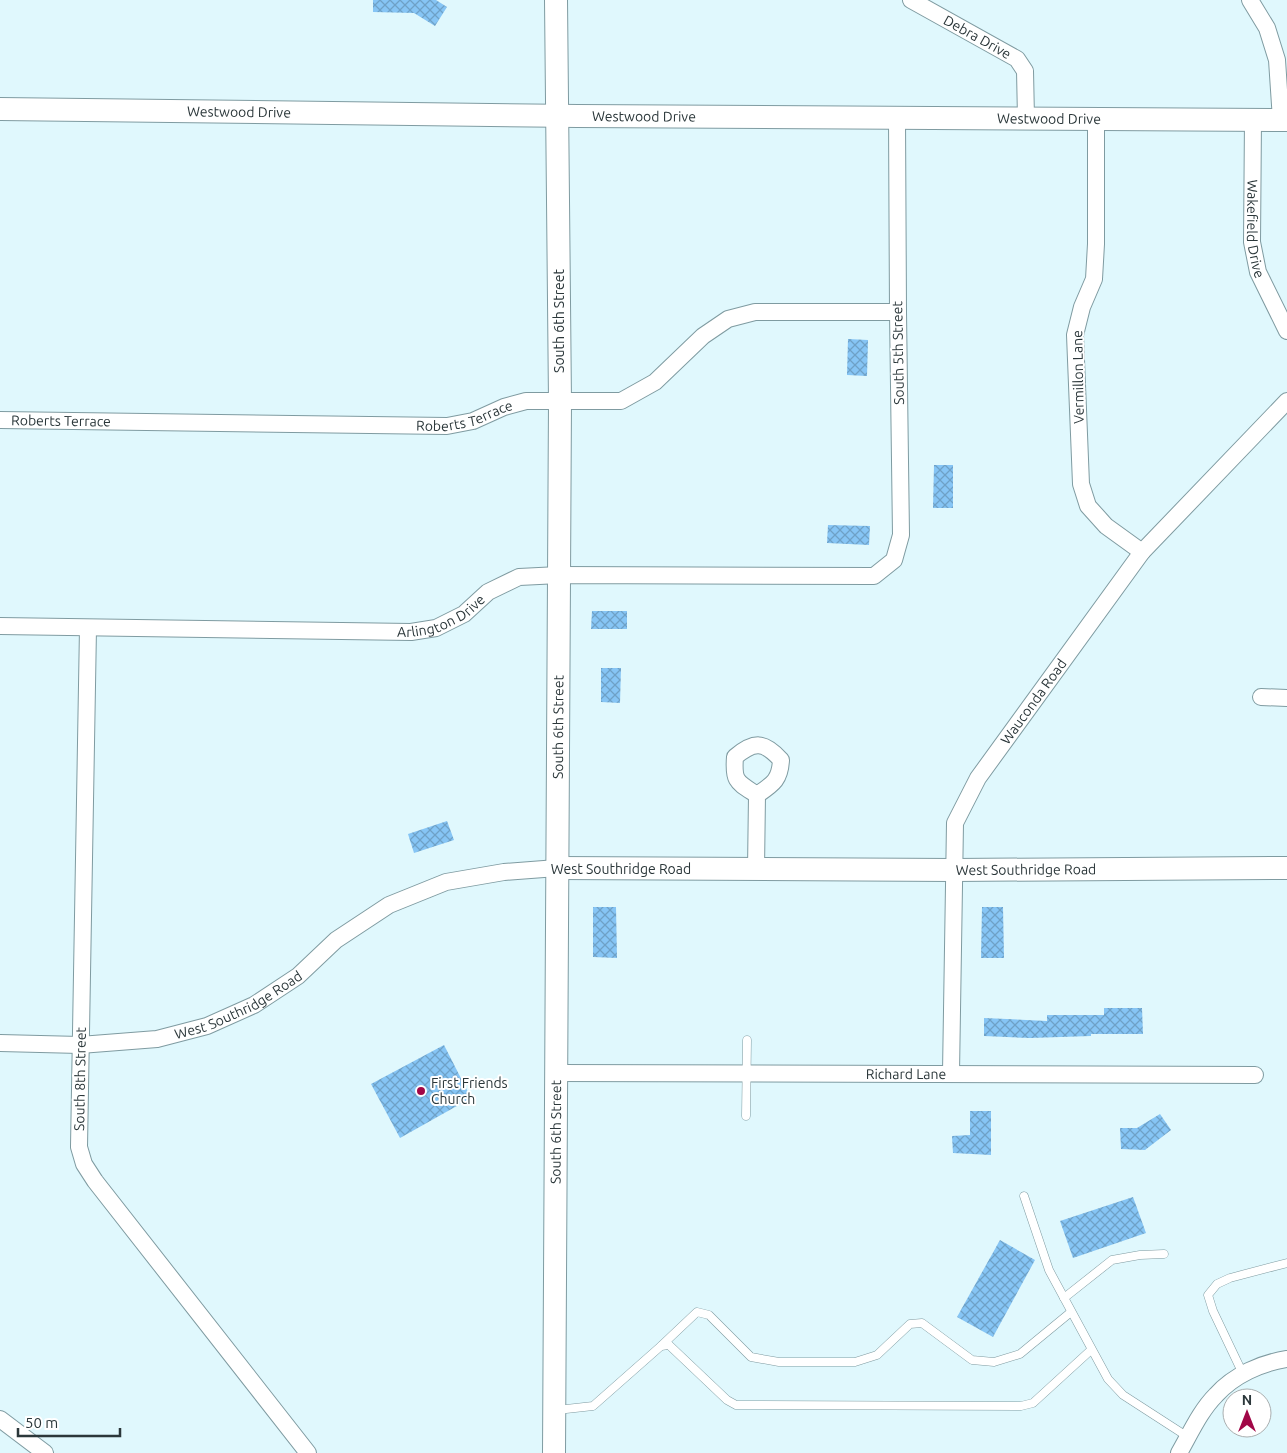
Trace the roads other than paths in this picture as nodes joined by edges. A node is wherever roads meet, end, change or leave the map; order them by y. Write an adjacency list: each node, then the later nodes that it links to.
1 (556, 0): 5 (street, South 6th Street)
2 (911, 0): 7 (street, Debra Drive)
3 (1250, 0): 10 (street)
4 (0, 108): 5 (street, Westwood Drive)
5 (558, 116): 6 (street, Westwood Drive); 14 (street, South 6th Street)
6 (897, 118): 7 (street, Westwood Drive); 11 (street, South 5th Street)
7 (1026, 118): 8 (street, Westwood Drive)
8 (1096, 119): 9 (street, Westwood Drive); 16 (street, Vermillon Lane)
9 (1253, 119): 10 (street, Westwood Drive); 12 (street, Wakefield Drive)
10 (1284, 120)
11 (898, 312): 14 (street, Roberts Terrace); 18 (street, South 5th Street)
12 (1287, 331)
13 (1287, 400): 16 (street, Wauconda Road)
14 (560, 402): 15 (street, Roberts Terrace); 17 (street, South 6th Street)
15 (0, 420)
16 (1142, 552): 27 (street, Wauconda Road)
17 (559, 575): 18 (street, Arlington Drive); 20 (street, Arlington Drive); 24 (street, South 6th Street)
18 (874, 576)
19 (0, 626): 20 (street, Arlington Drive)
20 (88, 628): 30 (street, South 8th Street)
21 (1261, 697): 22 (street)
22 (1287, 698)
23 (757, 795): 26 (street)
24 (557, 868): 26 (street, West Southridge Road); 30 (street, West Southridge Road); 31 (street, South 6th Street)
25 (1287, 868): 27 (street, West Southridge Road)
26 (756, 869): 27 (street, West Southridge Road)
27 (954, 870): 33 (street, Wauconda Road)
28 (747, 1040): 32 (lane)
29 (0, 1044): 30 (street, West Southridge Road)
30 (80, 1045): 49 (street, South 8th Street)
31 (556, 1072): 32 (street, Richard Lane); 45 (street, South 6th Street)
32 (747, 1073): 33 (street, Richard Lane); 35 (lane)
33 (951, 1073): 34 (street, Richard Lane)
34 (1255, 1075)
35 (746, 1116)
36 (1024, 1196): 39 (lane)
37 (1164, 1254): 39 (lane)
38 (1287, 1263): 44 (lane)
39 (1064, 1298): 40 (lane)
40 (1072, 1312): 41 (lane); 42 (lane)
41 (661, 1346): 42 (lane); 45 (lane)
42 (1091, 1350): 47 (lane)
43 (1287, 1359): 44 (street)
44 (1243, 1374): 47 (street)
45 (555, 1410): 50 (street, South 6th Street)
46 (2, 1421): 48 (street)
47 (1183, 1448)
48 (45, 1453)
49 (308, 1453)
50 (554, 1453)

